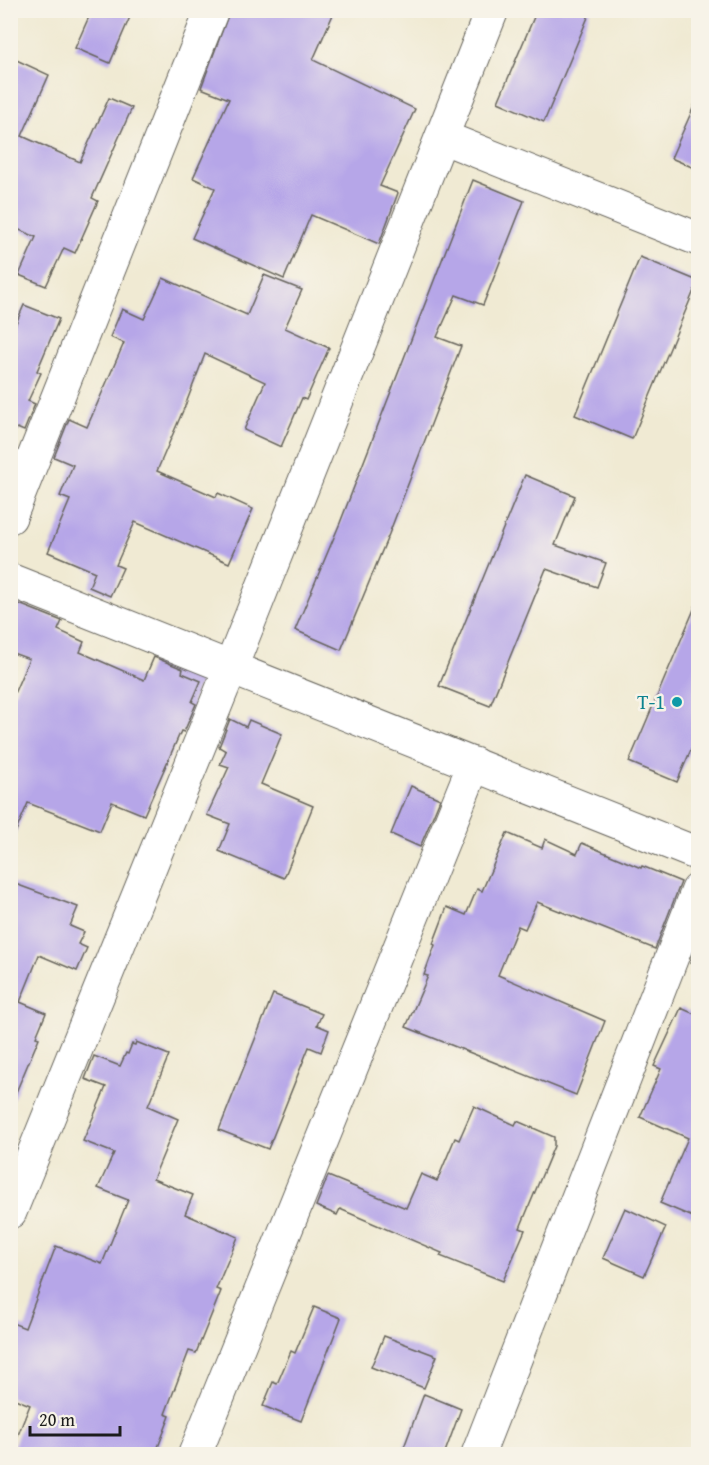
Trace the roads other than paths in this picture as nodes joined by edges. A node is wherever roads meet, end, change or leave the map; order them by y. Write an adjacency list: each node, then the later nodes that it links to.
1 (212, 10): 5 (street)
2 (492, 10): 3 (street)
3 (442, 137): 4 (street); 7 (street)
4 (699, 239)
5 (10, 517)
6 (10, 580): 7 (street)
7 (231, 667): 8 (street); 11 (street)
8 (474, 764): 9 (street); 12 (street)
9 (699, 854)
10 (699, 890): 13 (street)
11 (10, 1212)
12 (195, 1455)
13 (478, 1455)

